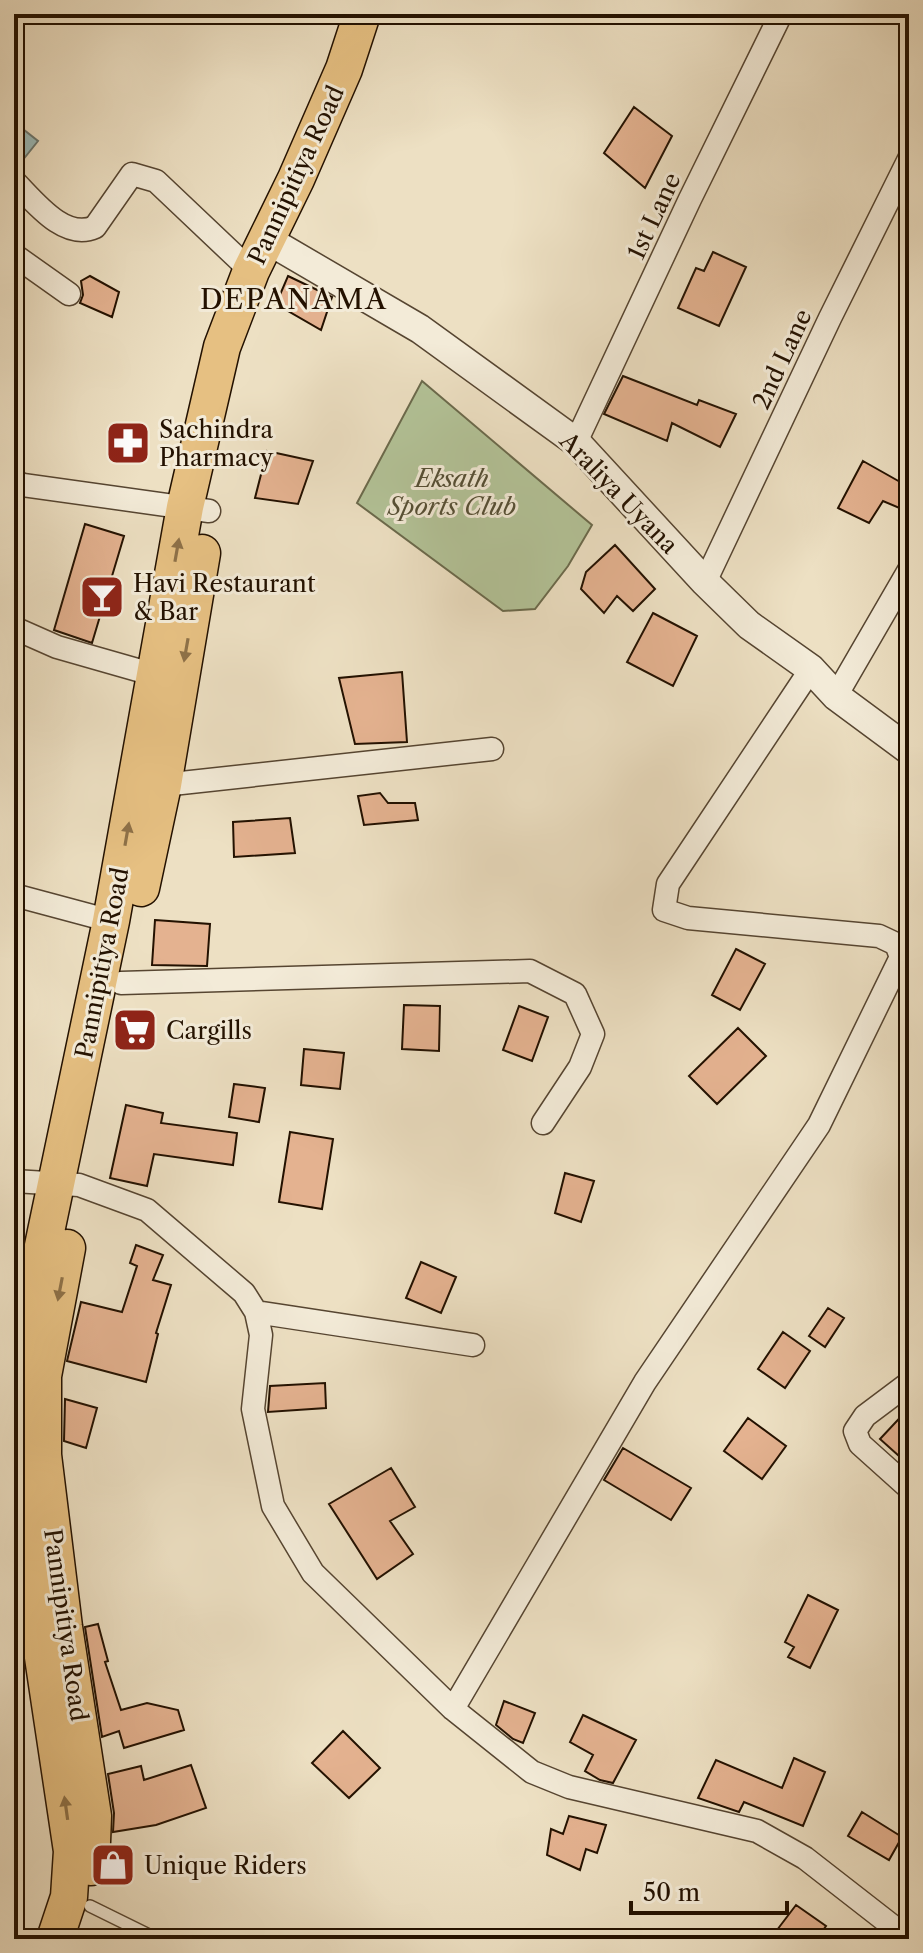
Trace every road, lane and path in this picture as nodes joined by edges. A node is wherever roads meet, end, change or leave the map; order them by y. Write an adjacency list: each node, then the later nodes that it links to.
1 (362, 14): 6 (main road, Pannipitiya Road)
2 (386, 14): 6 (main road, Pannipitiya Road)
3 (781, 14): 9 (street, 1st Lane)
4 (909, 159): 13 (street, 2nd Lane)
5 (14, 181): 6 (street)
6 (268, 253): 9 (street, Araliya Uyana); 11 (main road, Pannipitiya Road)
7 (14, 255): 8 (street)
8 (69, 294)
9 (576, 442): 13 (street, Araliya Uyana)
10 (14, 481): 11 (street)
11 (197, 509): 16 (main road, Pannipitiya Road, one-way to 11); 20 (main road, Pannipitiya Road, one-way to 20)
12 (909, 570): 17 (street)
13 (705, 582): 15 (street, Araliya Uyana)
14 (14, 628): 16 (street)
15 (811, 669): 17 (street, Araliya Uyana); 34 (street)
16 (155, 675): 22 (main road, Pannipitiya Road, one-way to 16)
17 (836, 696): 19 (street, Araliya Uyana)
18 (492, 749): 20 (street)
19 (909, 750)
20 (163, 785): 23 (main road, Pannipitiya Road)
21 (14, 895): 22 (street)
22 (111, 921): 26 (main road, Pannipitiya Road)
23 (121, 983): 24 (street); 26 (main road, Pannipitiya Road)
24 (543, 1123)
25 (14, 1181): 26 (street)
26 (68, 1184): 27 (street); 30 (main road, Pannipitiya Road); 35 (main road, Pannipitiya Road, one-way to 35)
27 (256, 1312): 28 (street); 34 (street)
28 (473, 1345)
29 (909, 1383): 31 (street)
30 (16, 1408): 32 (main road, Pannipitiya Road)
31 (909, 1488)
32 (19, 1531): 33 (main road, Pannipitiya Road)
33 (27, 1635): 36 (main road, Pannipitiya Road, one-way to 33)
34 (453, 1709): 38 (street)
35 (84, 1922): 37 (lane)
36 (55, 1939)
37 (157, 1939)
38 (909, 1939)

